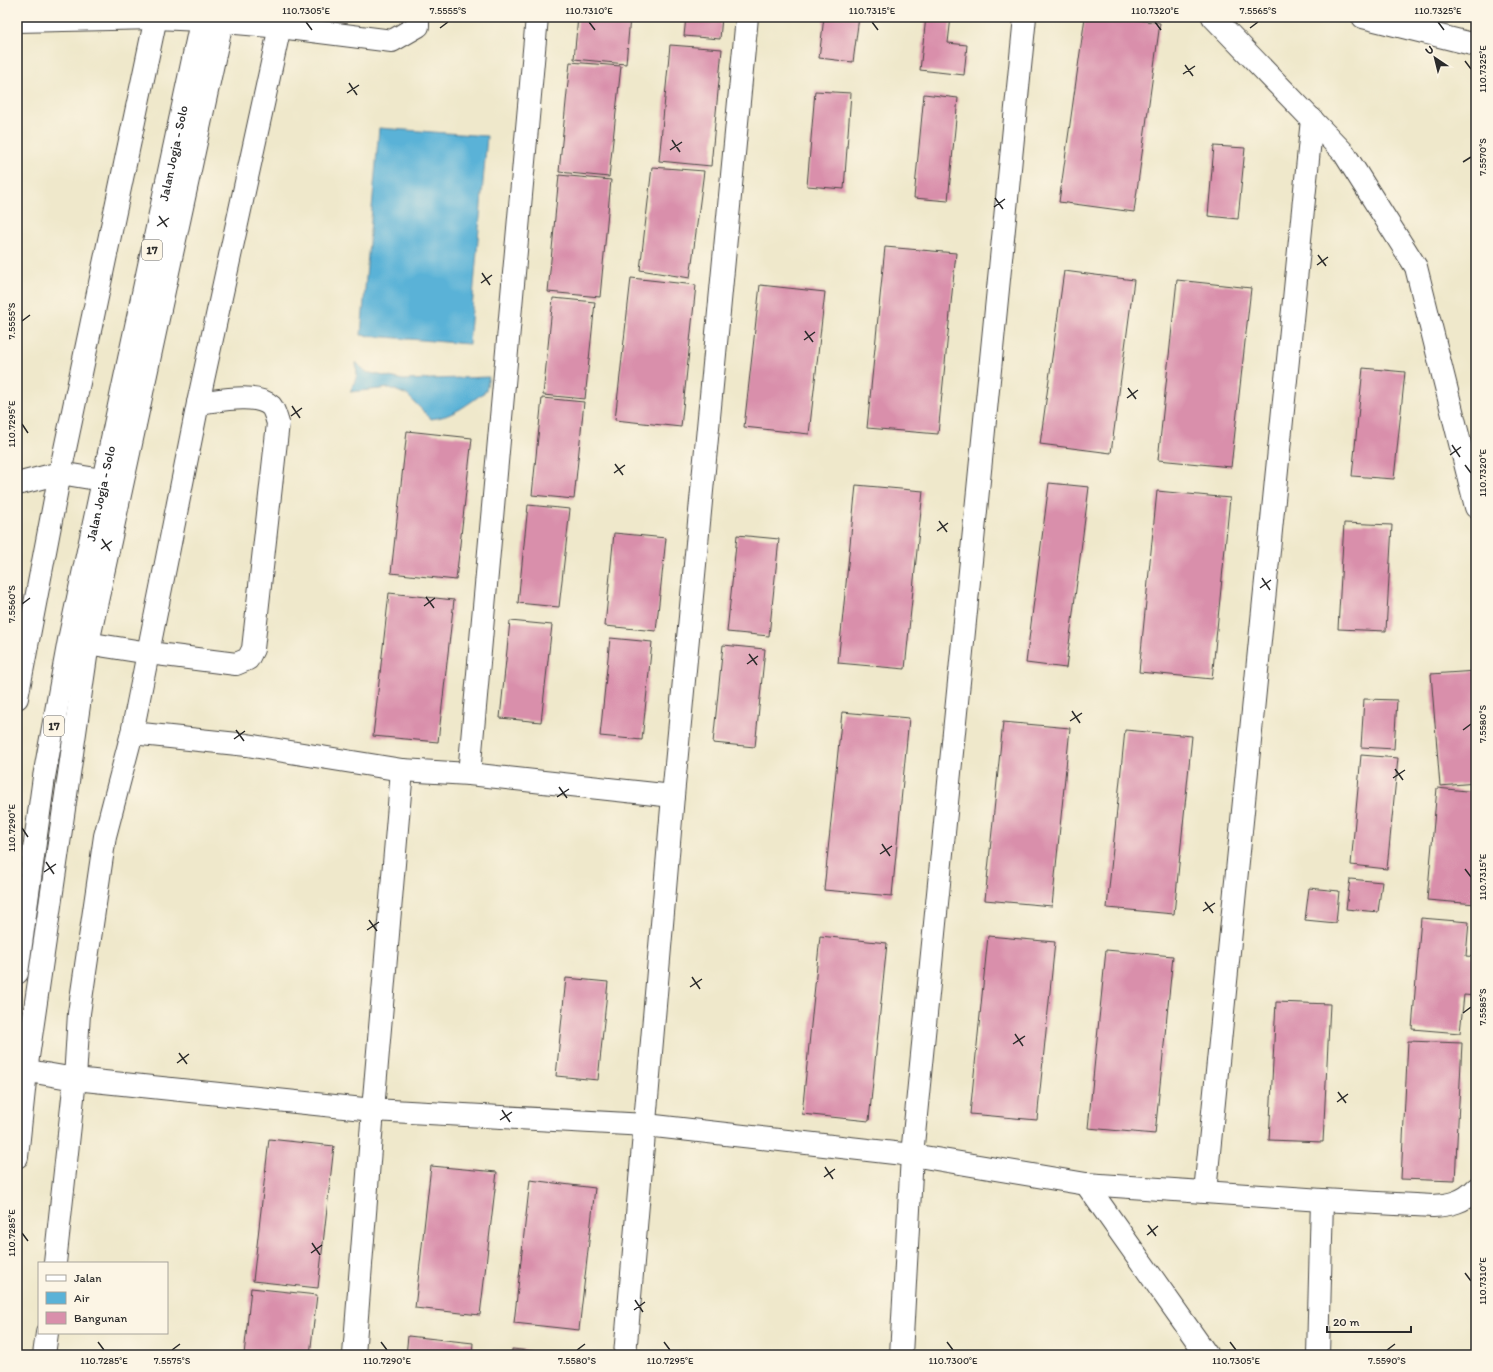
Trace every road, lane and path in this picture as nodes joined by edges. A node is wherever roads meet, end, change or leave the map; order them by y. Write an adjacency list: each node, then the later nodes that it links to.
1 (156, 17): 8 (main road); 9 (main road); 14 (main road)
2 (418, 17): 10 (main road)
3 (537, 17): 23 (main road)
4 (747, 17): 24 (main road)
5 (1024, 17): 30 (main road)
6 (1214, 17): 12 (main road)
7 (1363, 17): 11 (main road)
8 (212, 19): 10 (main road); 15 (main road, Jalan Jogja - Solo / 17); 18 (main road)
9 (17, 21)
10 (281, 22): 13 (main road)
11 (1476, 45)
12 (1312, 119): 17 (main road); 34 (main road)
13 (198, 403): 19 (main road); 19 (main road)
14 (60, 474): 15 (main road); 16 (main road); 20 (main road)
15 (102, 480): 18 (main road, Jalan Jogja - Solo / 17)
16 (17, 484)
17 (1476, 507)
18 (78, 641): 19 (main road); 25 (main road, Jalan Jogja - Solo / 17); 26 (main road)
19 (149, 653): 21 (main road)
20 (17, 698)
21 (132, 733): 22 (main road); 27 (main road)
22 (402, 770): 23 (main road); 28 (main road)
23 (469, 774): 24 (main road)
24 (673, 796): 29 (main road)
25 (17, 973)
26 (22, 1070): 27 (main road); 31 (main road)
27 (75, 1079): 28 (main road); 36 (main road)
28 (373, 1110): 29 (main road); 39 (main road)
29 (646, 1125): 30 (main road); 40 (main road)
30 (912, 1155): 32 (main road); 41 (main road)
31 (17, 1157)
32 (1086, 1184): 34 (main road); 42 (main road)
33 (1476, 1189): 35 (main road)
34 (1205, 1192): 35 (main road)
35 (1322, 1200): 43 (main road)
36 (55, 1262)
37 (47, 1334): 38 (main road)
38 (44, 1355)
39 (354, 1355)
40 (625, 1355)
41 (902, 1355)
42 (1207, 1355)
43 (1318, 1355)

